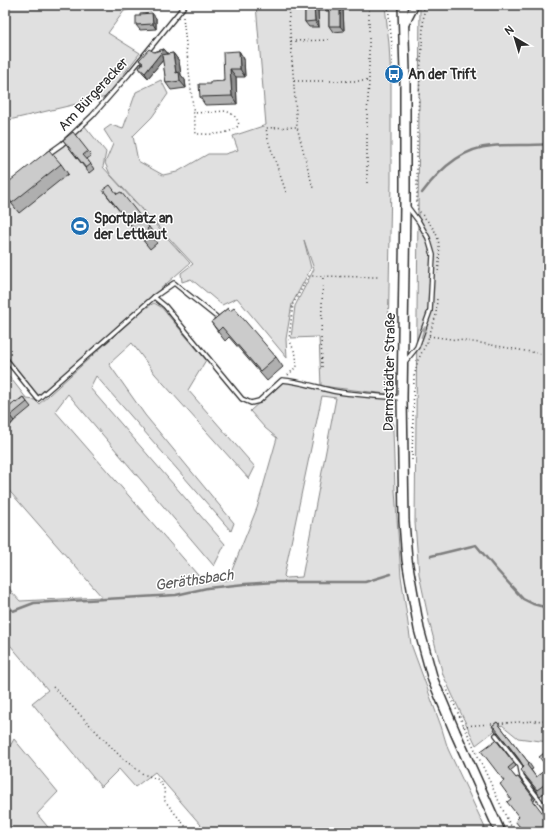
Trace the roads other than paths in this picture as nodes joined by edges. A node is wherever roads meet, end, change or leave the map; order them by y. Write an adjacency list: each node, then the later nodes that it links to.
1 (185, 5): 5 (lane, Am Bürgeracker)
2 (403, 5): 4 (main road, Darmstädter Straße)
3 (415, 5): 4 (street)
4 (404, 26): 6 (main road, Darmstädter Straße)
5 (44, 157)
6 (405, 205): 10 (main road, Darmstädter Straße); 10 (lane, one-way to 6)
7 (154, 297): 8 (lane); 9 (lane); 11 (lane)
8 (222, 321)
9 (5, 358)
10 (403, 364): 11 (main road, Darmstädter Straße)
11 (402, 398): 14 (main road, Darmstädter Straße)
12 (496, 735): 13 (lane)
13 (548, 811)
14 (500, 832)

